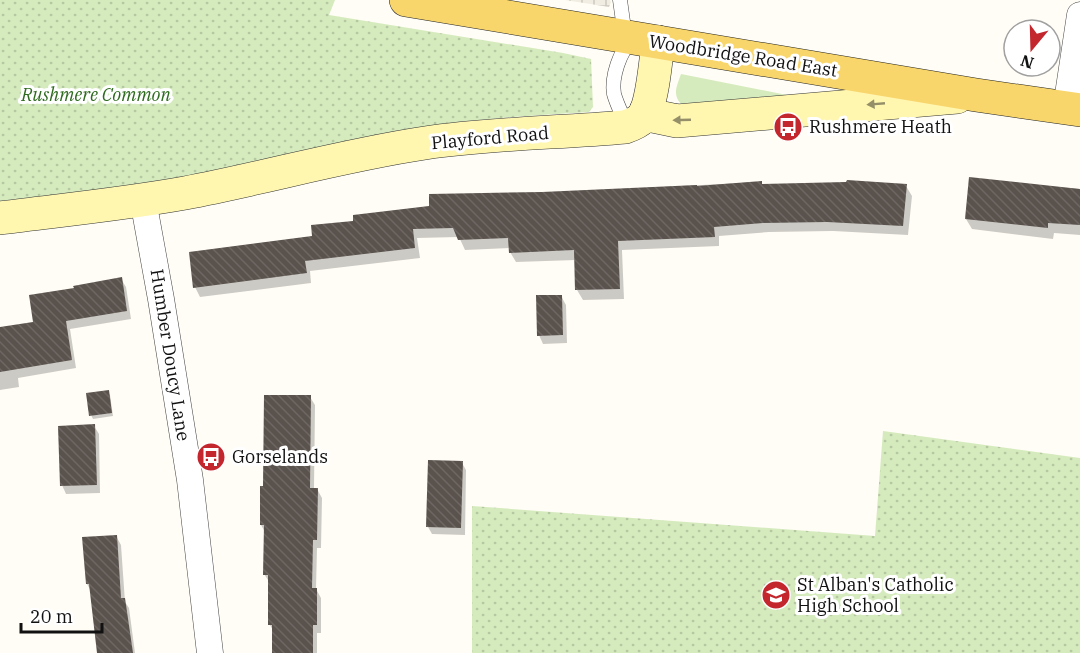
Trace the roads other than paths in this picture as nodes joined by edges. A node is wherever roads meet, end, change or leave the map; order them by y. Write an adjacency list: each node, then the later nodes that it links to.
1 (620, 0): 4 (lane)
2 (426, 2): 4 (main road, Woodbridge Road East)
3 (1080, 15): 6 (street)
4 (639, 39): 5 (main road, Woodbridge Road East); 7 (street)
5 (976, 95): 6 (main road, Woodbridge Road East); 7 (street, Playford Road, one-way to 7)
6 (1073, 109)
7 (637, 119): 8 (street, Playford Road)
8 (143, 200): 9 (street, Playford Road); 10 (street, Humber Doucy Lane)
9 (0, 218)
10 (210, 653)

